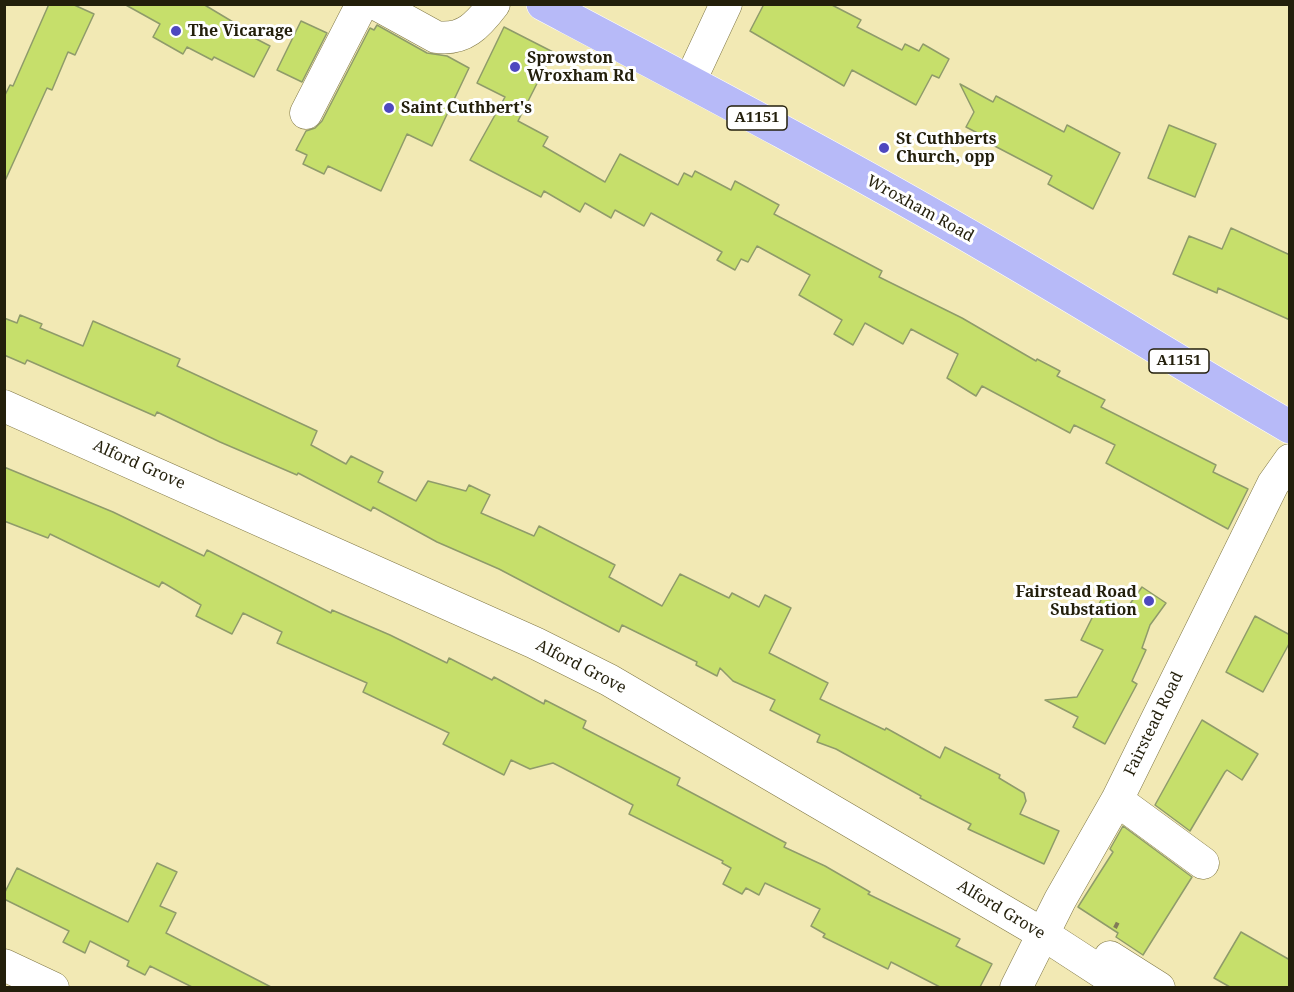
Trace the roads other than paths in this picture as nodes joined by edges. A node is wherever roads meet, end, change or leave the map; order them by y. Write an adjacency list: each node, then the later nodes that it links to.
1 (362, 4): 7 (street)
2 (376, 4): 3 (street)
3 (494, 4)
4 (543, 4): 6 (main road, Wroxham Road / A1151)
5 (726, 4): 6 (street)
6 (690, 81): 9 (main road, Wroxham Road / A1151)
7 (306, 113)
8 (4, 406): 13 (street, Alford Grove)
9 (1290, 427)
10 (1290, 460): 11 (street, Fairstead Road)
11 (1117, 800): 12 (street); 13 (street, Fairstead Road)
12 (1203, 863)
13 (1043, 934): 14 (street, Alford Grove); 17 (street, Fairstead Road)
14 (1083, 961): 18 (street, Alford Grove); 19 (street)
15 (4, 965): 16 (street)
16 (53, 987)
17 (1016, 987)
18 (1126, 987)
19 (1159, 987)

